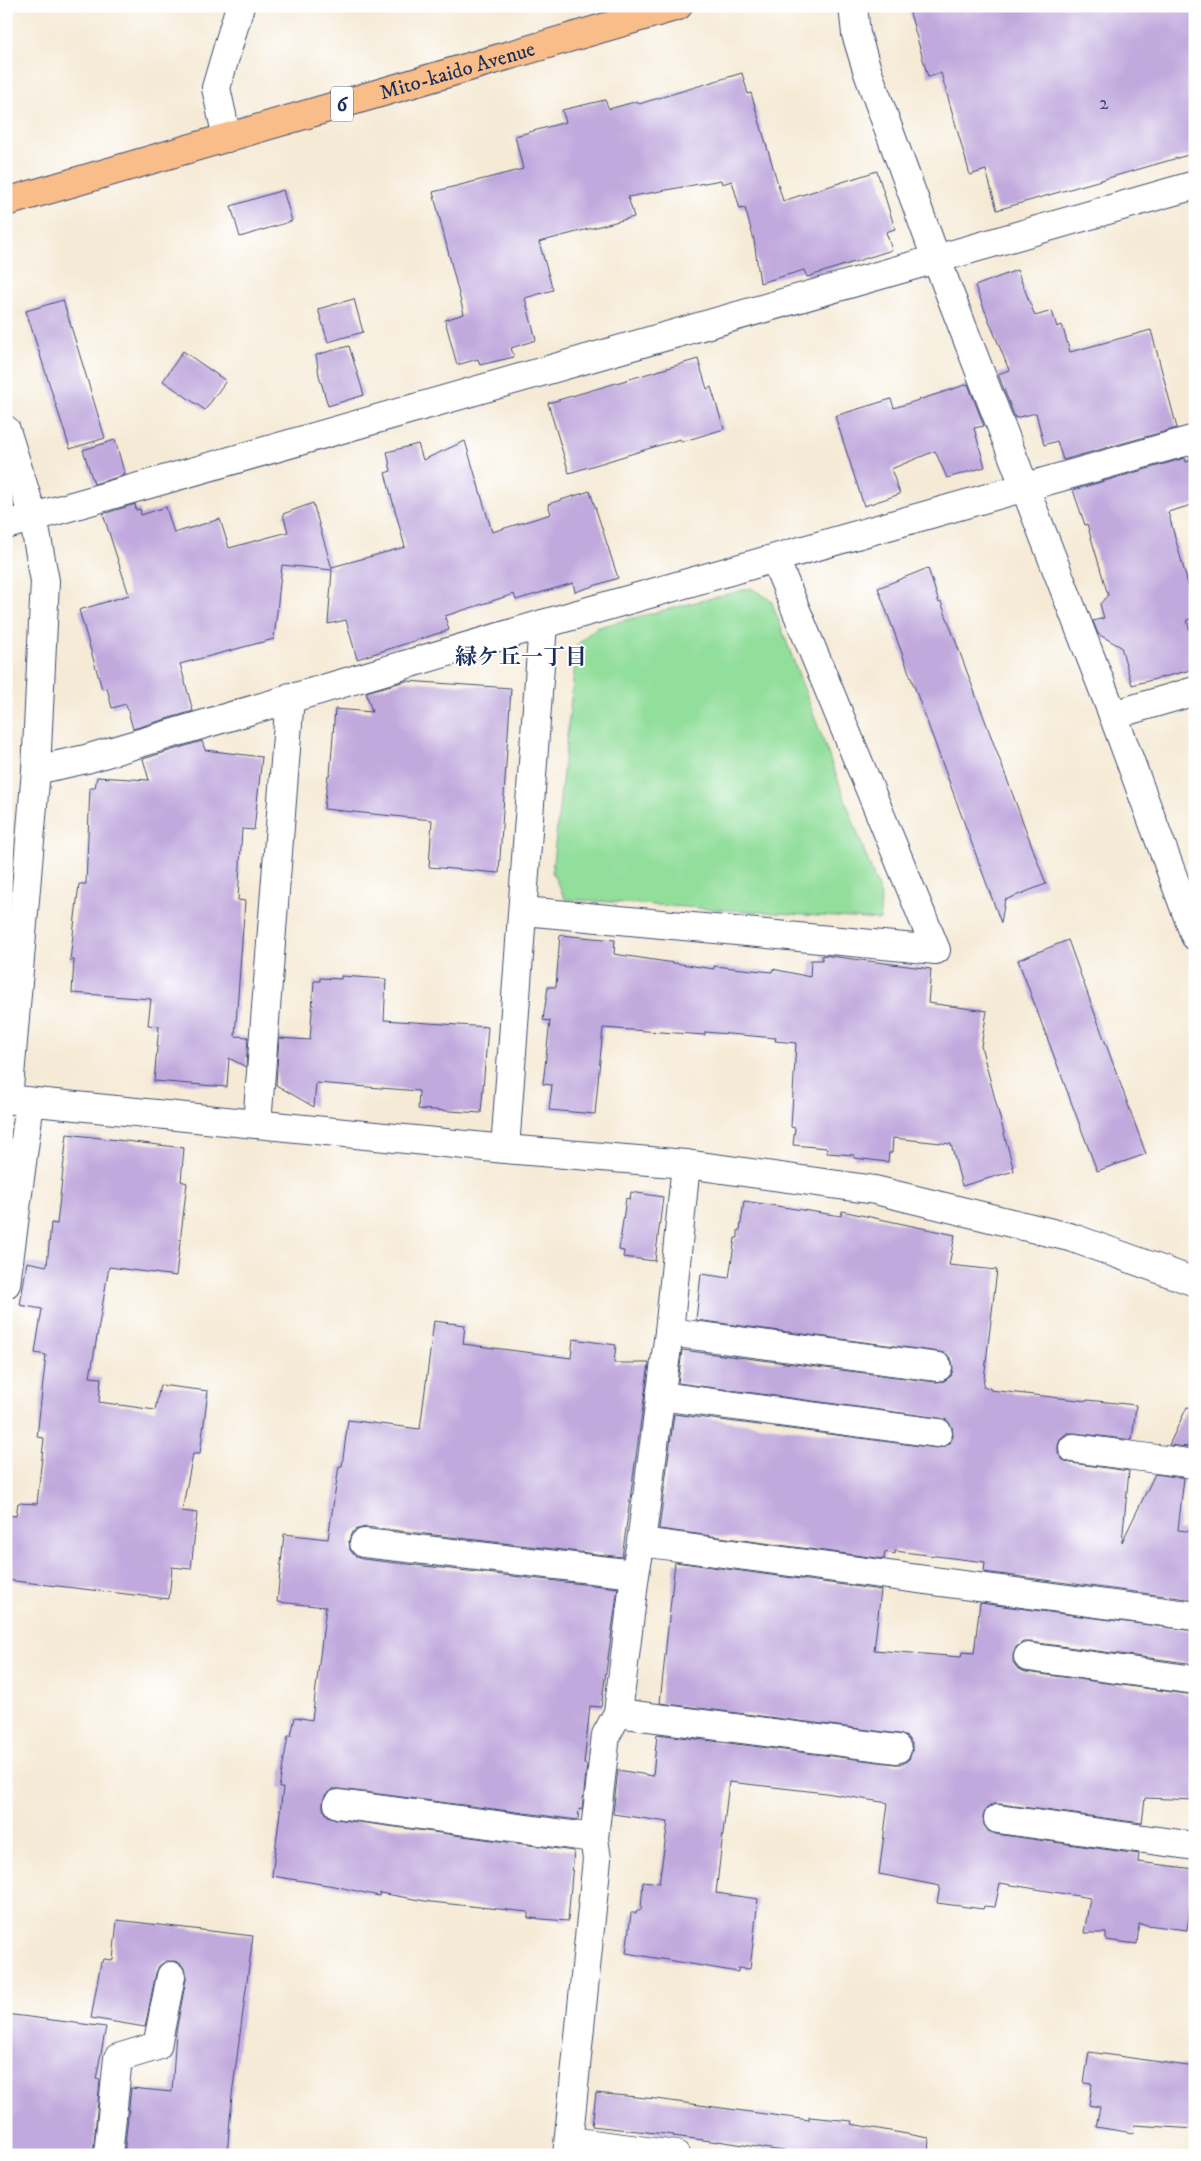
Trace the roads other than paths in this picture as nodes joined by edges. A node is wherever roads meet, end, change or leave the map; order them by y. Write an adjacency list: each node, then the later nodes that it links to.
1 (240, 6): 4 (street)
2 (678, 6): 4 (highway, Mito-kaido Avenue / 6)
3 (853, 6): 7 (street)
4 (227, 138): 6 (highway, Mito-kaido Avenue / 6)
5 (1195, 185): 7 (street)
6 (6, 202)
7 (937, 260): 10 (street); 11 (street)
8 (6, 430): 11 (street)
9 (1195, 439): 10 (street)
10 (1026, 488): 13 (street); 17 (street)
11 (33, 517): 12 (street); 18 (street)
12 (6, 525)
13 (775, 559): 14 (street); 19 (street)
14 (543, 624): 16 (street); 19 (street)
15 (1195, 691): 17 (street)
16 (290, 697): 18 (street); 22 (street)
17 (1113, 715): 20 (street)
18 (36, 770): 21 (street)
19 (524, 911): 23 (street)
20 (1195, 936)
21 (15, 1100): 22 (street); 26 (street)
22 (256, 1124): 23 (street)
23 (505, 1150): 24 (street)
24 (686, 1164): 25 (street); 27 (street)
25 (1195, 1282)
26 (6, 1284)
27 (669, 1332): 28 (street); 29 (street)
28 (938, 1367)
29 (660, 1396): 30 (street); 33 (street)
30 (938, 1432)
31 (1073, 1448): 32 (street)
32 (1195, 1464)
33 (641, 1542): 35 (street); 36 (street)
34 (364, 1543): 35 (street)
35 (635, 1574): 39 (street)
36 (1195, 1616)
37 (1028, 1657): 38 (street)
38 (1195, 1680)
39 (618, 1713): 40 (street); 43 (street)
40 (897, 1749)
41 (338, 1804): 43 (street)
42 (998, 1819): 44 (street)
43 (594, 1838): 46 (street)
44 (1195, 1846)
45 (171, 1976): 47 (street)
46 (568, 2148): 48 (street)
47 (108, 2155)
48 (676, 2155)

